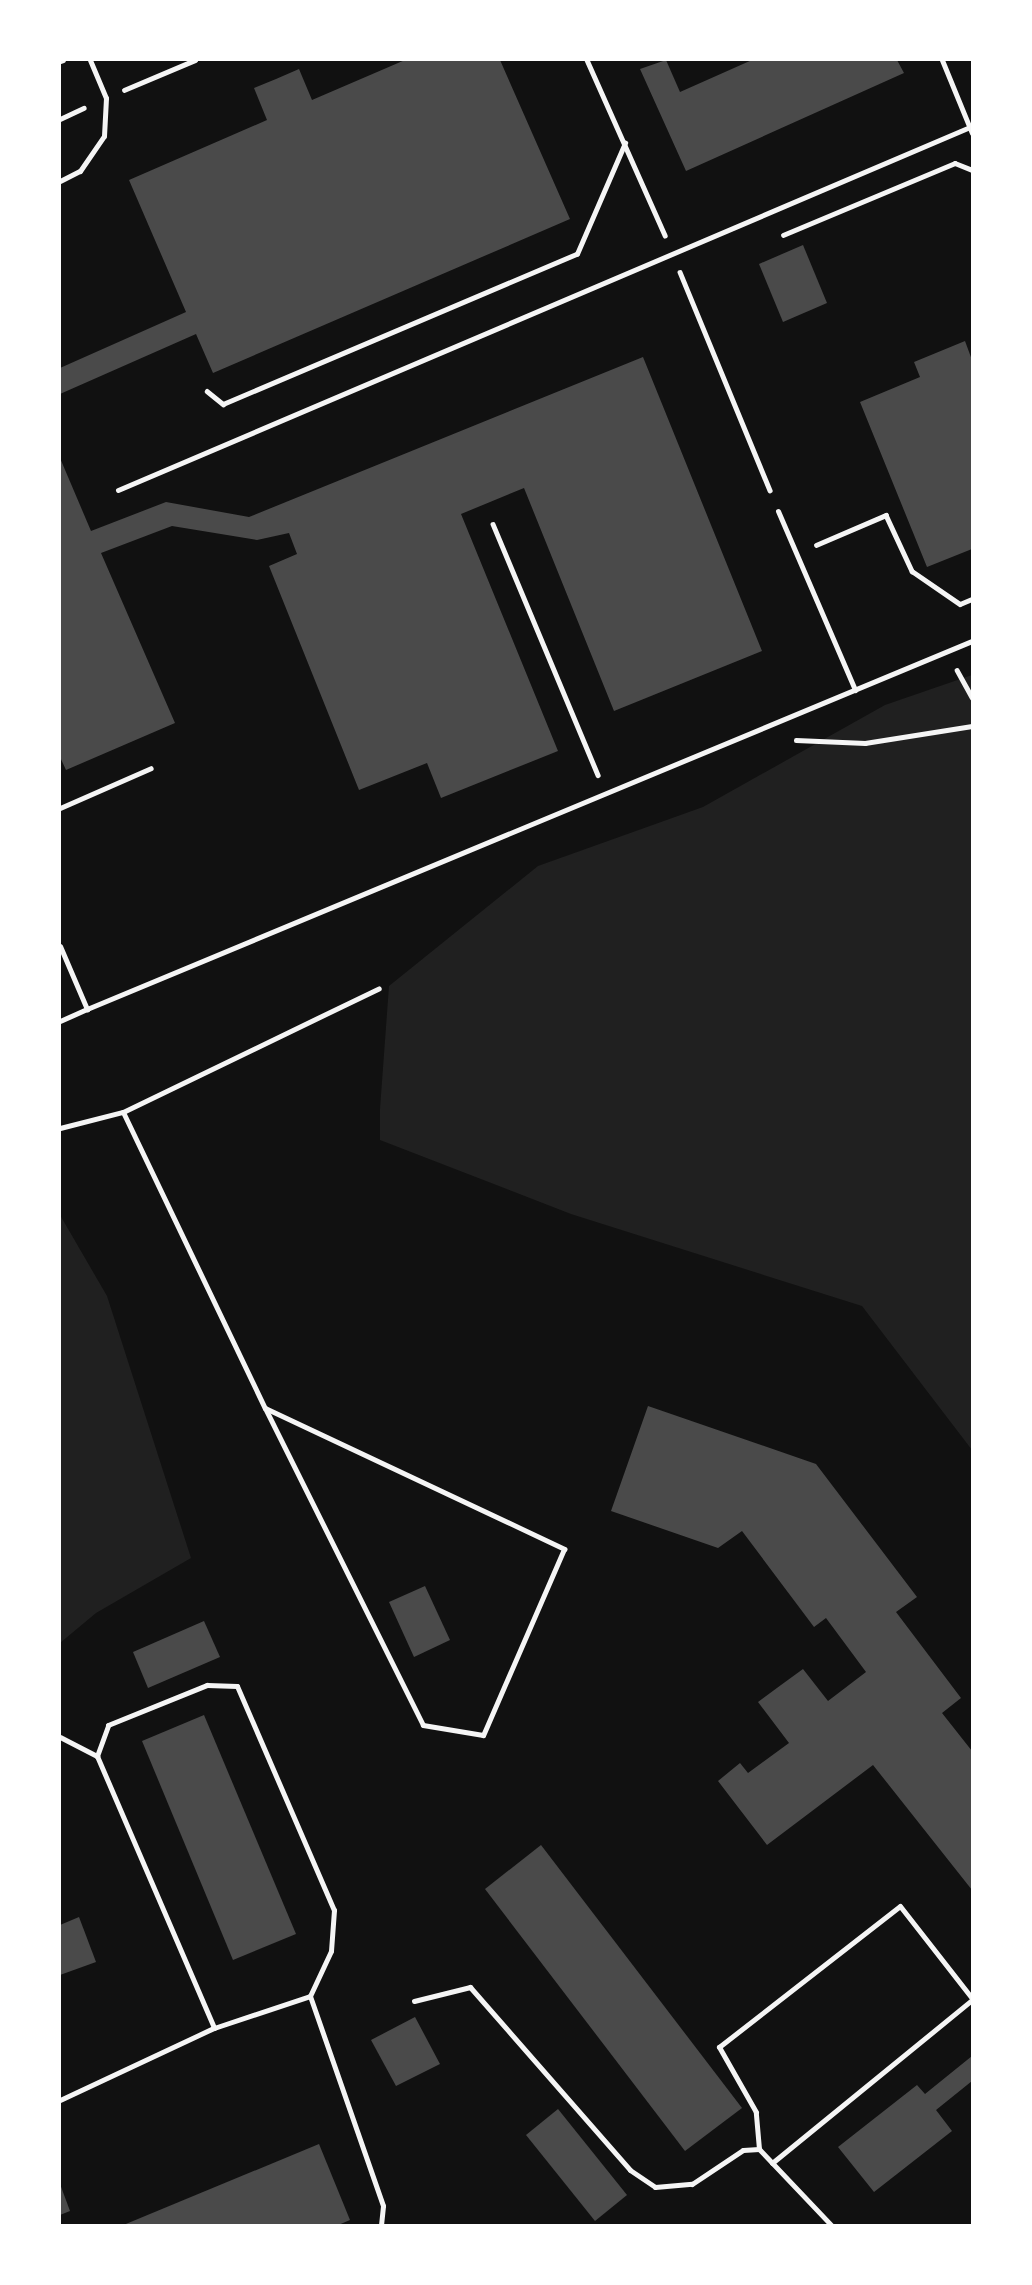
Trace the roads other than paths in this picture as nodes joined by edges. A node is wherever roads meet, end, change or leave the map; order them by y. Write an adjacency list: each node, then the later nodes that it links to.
1 (90, 60): 4 (lane)
2 (942, 60): 3 (lane)
3 (971, 130): 5 (lane)
4 (60, 181)
5 (117, 490)
6 (778, 511): 8 (lane)
7 (972, 641): 8 (lane)
8 (855, 690): 13 (lane)
9 (150, 768): 10 (lane)
10 (60, 808)
11 (60, 946): 13 (lane)
12 (379, 988): 15 (lane)
13 (87, 1009): 14 (lane)
14 (60, 1021)
15 (123, 1112): 16 (lane); 17 (lane)
16 (60, 1128)
17 (265, 1408): 17 (lane)
18 (60, 1737): 19 (lane)
19 (97, 1755): 20 (lane); 23 (lane)
20 (310, 1996): 23 (lane); 27 (lane)
21 (972, 1999): 25 (lane); 26 (lane)
22 (414, 2001): 25 (lane)
23 (214, 2028): 24 (lane)
24 (60, 2100)
25 (758, 2149): 26 (lane)
26 (772, 2163): 28 (lane)
27 (381, 2225)
28 (832, 2225)

